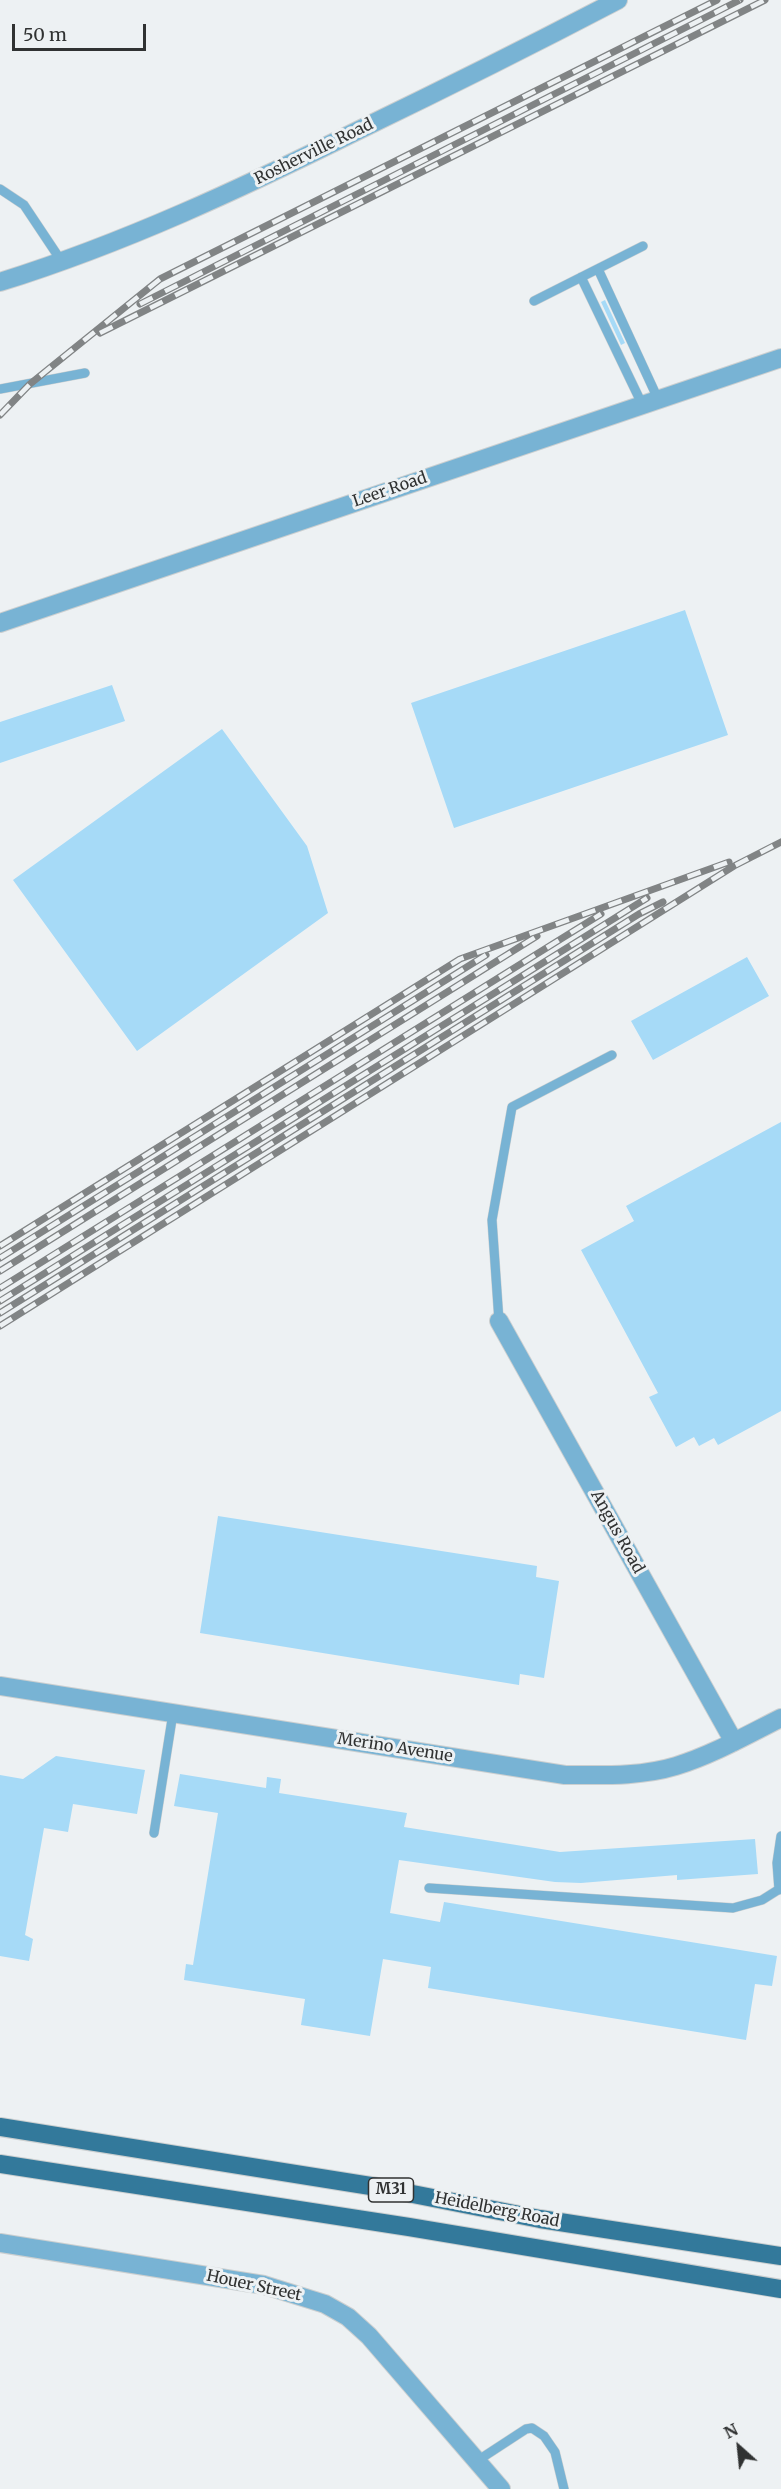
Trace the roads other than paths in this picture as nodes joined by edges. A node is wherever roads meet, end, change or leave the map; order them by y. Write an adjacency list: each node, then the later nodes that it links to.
1 (618, 0): 4 (street, Rosherville Road)
2 (0, 189): 4 (lane)
3 (643, 246): 5 (lane)
4 (62, 262): 7 (street, Rosherville Road)
5 (598, 269): 6 (lane); 12 (lane)
6 (581, 277): 8 (lane); 12 (lane)
7 (0, 282)
8 (534, 301)
9 (781, 358): 12 (street, Leer Road)
10 (85, 373): 11 (lane)
11 (0, 388)
12 (650, 402): 13 (street, Leer Road)
13 (0, 623)
14 (612, 1055): 15 (lane)
15 (500, 1322): 19 (street, Angus Road)
16 (0, 1686): 17 (street, Merino Avenue)
17 (173, 1713): 19 (street, Merino Avenue); 20 (lane)
18 (781, 1718): 19 (street, Merino Avenue)
19 (734, 1742)
20 (154, 1833)
21 (781, 1836): 23 (lane)
22 (429, 1888): 23 (lane)
23 (780, 1889)
24 (0, 2127): 27 (main road, Heidelberg Road / M31)
25 (0, 2164): 28 (main road, Heidelberg Road / M31)
26 (0, 2243): 29 (street, Houer Street)
27 (781, 2256)
28 (781, 2289)
29 (477, 2461): 30 (street, Houer Street); 31 (lane)
30 (501, 2489)
31 (564, 2489)

